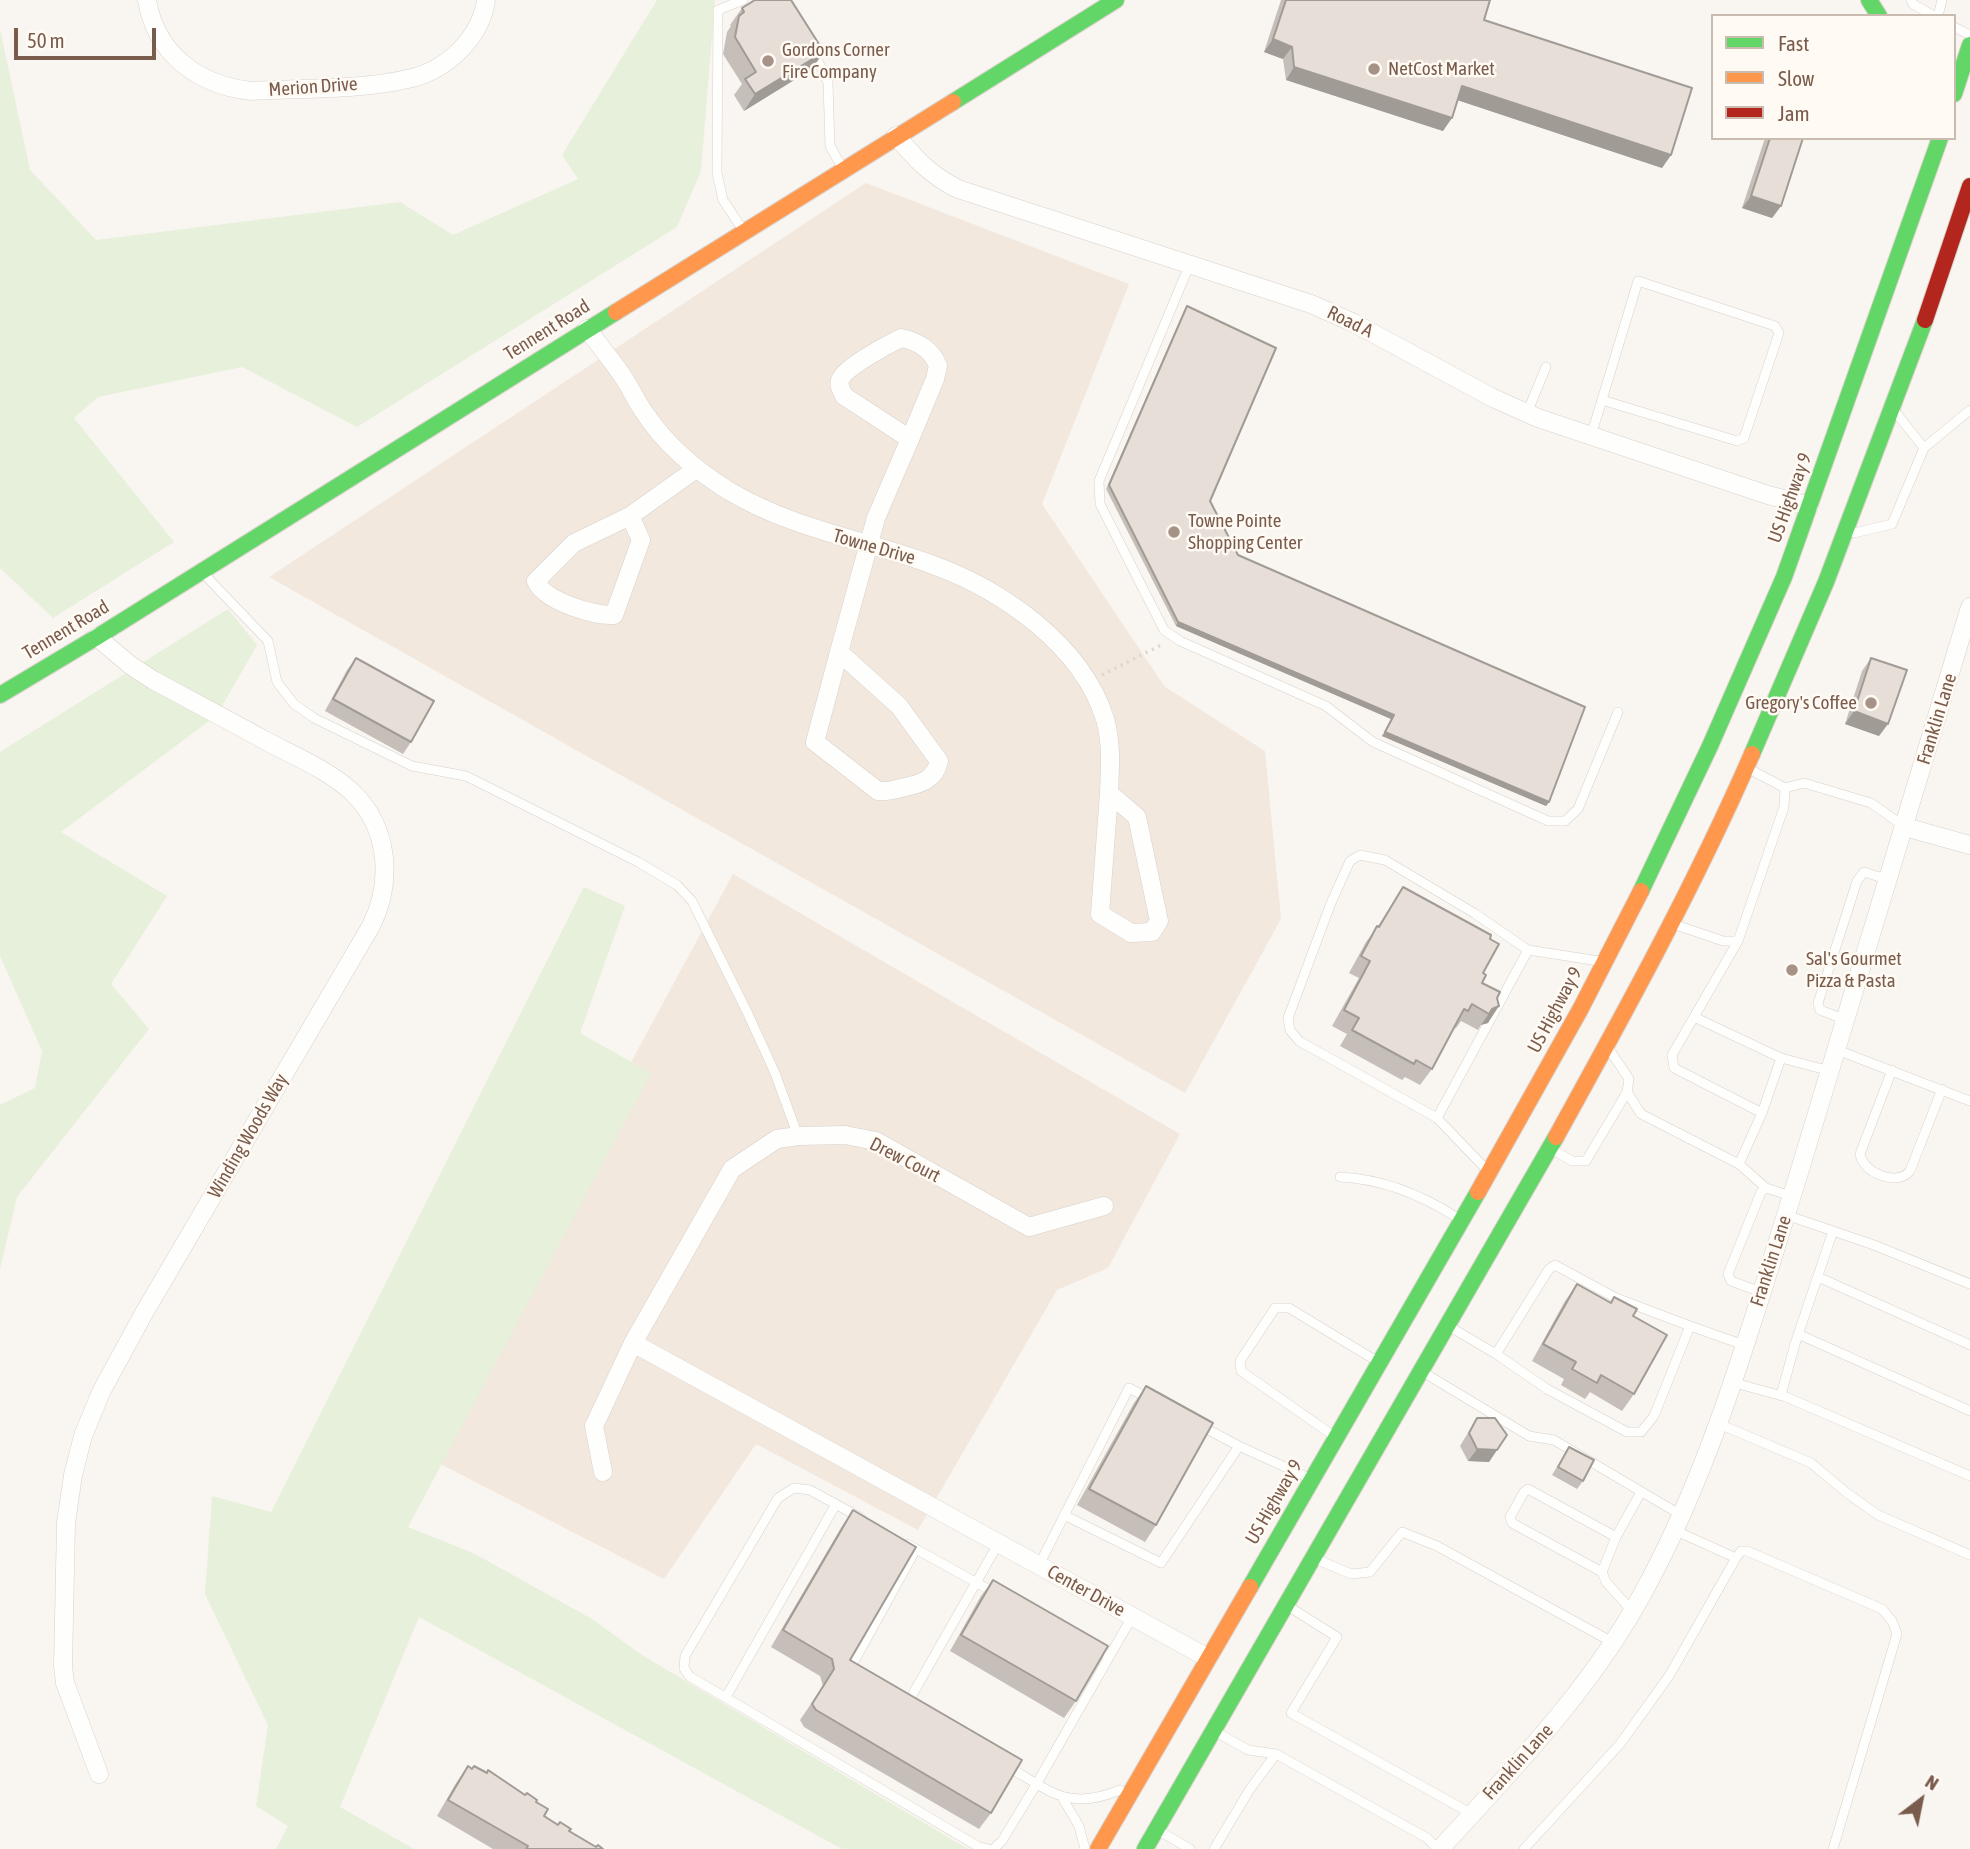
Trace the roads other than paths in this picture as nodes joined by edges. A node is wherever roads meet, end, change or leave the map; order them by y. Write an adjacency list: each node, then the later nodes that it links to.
1 (147, 0): 2 (street, Merion Drive)
2 (486, 0)
3 (743, 0): 16 (lane)
4 (1116, 0): 10 (main road, Tennent Road)
5 (1911, 0): 6 (lane)
6 (1932, 14)
7 (807, 36): 13 (lane)
8 (1970, 45): 9 (main road)
9 (1956, 88)
10 (896, 136): 13 (main road, Tennent Road); 17 (street, Road A)
11 (1939, 140): 15 (main road, US Highway 9)
12 (1919, 152): 15 (main road)
13 (843, 169): 16 (main road, Tennent Road)
14 (1970, 186): 21 (main road)
15 (1922, 192): 28 (main road, US Highway 9)
16 (744, 231): 18 (main road, Tennent Road)
17 (1189, 266): 23 (street, Road A); 37 (lane)
18 (587, 329): 27 (street, Towne Drive); 32 (main road, Tennent Road)
19 (1546, 368): 23 (lane)
20 (1602, 400): 20 (lane); 24 (lane)
21 (1892, 409): 26 (lane); 30 (main road)
22 (1970, 410): 26 (lane)
23 (1527, 413): 24 (street, Road A)
24 (1591, 436): 28 (street, Road A)
25 (910, 439): 25 (street); 31 (street)
26 (1924, 448): 30 (lane)
27 (696, 469): 29 (street); 31 (street, Towne Drive)
28 (1809, 506): 47 (main road, US Highway 9)
29 (630, 516): 29 (street)
30 (1845, 535): 38 (main road)
31 (868, 545): 35 (street); 40 (street, Towne Drive)
32 (200, 571): 34 (main road, Tennent Road); 60 (lane)
33 (1970, 607): 41 (street, Franklin Lane)
34 (97, 637): 36 (main road, Tennent Road); 125 (street, Winding Woods Way)
35 (839, 652): 35 (street)
36 (0, 695)
37 (1618, 712)
38 (1746, 767): 39 (lane); 44 (main road)
39 (1785, 788): 41 (lane); 45 (lane)
40 (1109, 793): 40 (street, Towne Drive)
41 (1905, 827): 42 (street); 43 (street, Franklin Lane)
42 (1970, 845)
43 (1889, 880): 49 (street, Franklin Lane); 49 (lane)
44 (1670, 924): 45 (lane); 50 (main road)
45 (1738, 941): 48 (lane)
46 (1528, 950): 47 (lane); 59 (lane); 59 (lane)
47 (1605, 961): 63 (main road, US Highway 9)
48 (1694, 1017): 52 (lane); 58 (lane)
49 (1846, 1020): 51 (street, Franklin Lane)
50 (1607, 1046): 56 (lane); 61 (main road)
51 (1837, 1050): 53 (lane); 54 (street, Franklin Lane)
52 (1781, 1058): 54 (lane); 58 (lane)
53 (1892, 1070): 55 (lane); 55 (lane)
54 (1830, 1071): 66 (street, Franklin Lane)
55 (1942, 1089): 57 (lane)
56 (1627, 1091): 61 (lane); 62 (lane)
57 (1970, 1101)
58 (1762, 1113): 62 (lane)
59 (1437, 1118): 63 (lane)
60 (798, 1136): 67 (street, Drew Court); 77 (street, Drew Court)
61 (1550, 1148): 74 (main road)
62 (1739, 1164): 65 (lane)
63 (1489, 1172): 69 (main road, US Highway 9)
64 (1340, 1177): 69 (lane)
65 (1766, 1188): 66 (lane); 73 (lane)
66 (1791, 1196): 68 (street, Franklin Lane)
67 (1104, 1206)
68 (1786, 1215): 70 (lane); 73 (street, Franklin Lane)
69 (1462, 1221): 81 (main road, US Highway 9)
70 (1833, 1231): 71 (lane); 72 (lane)
71 (1818, 1278): 76 (lane); 79 (lane)
72 (1970, 1284)
73 (1761, 1292): 78 (street, Franklin Lane)
74 (1448, 1325): 80 (lane); 82 (main road)
75 (1690, 1326): 78 (lane); 80 (lane); 80 (lane)
76 (1798, 1334): 84 (lane); 86 (lane)
77 (633, 1343): 91 (street, Drew Court); 101 (street, Center Drive)
78 (1744, 1345): 83 (street, Franklin Lane)
79 (1970, 1345)
80 (1496, 1354)
81 (1379, 1363): 89 (main road, US Highway 9); 89 (lane)
82 (1421, 1371): 94 (lane); 104 (main road)
83 (1731, 1382): 84 (lane); 88 (street, Franklin Lane)
84 (1781, 1395): 92 (lane)
85 (1154, 1401): 96 (lane)
86 (1970, 1411)
87 (1190, 1420): 90 (lane)
88 (1717, 1423): 97 (street, Franklin Lane); 103 (lane)
89 (1336, 1437): 93 (main road, US Highway 9)
90 (1239, 1446): 93 (lane); 96 (lane)
91 (603, 1472)
92 (1970, 1476)
93 (1312, 1479): 116 (main road, US Highway 9)
94 (1641, 1492): 97 (lane); 100 (lane)
95 (836, 1504): 98 (lane); 118 (lane); 118 (lane)
96 (1064, 1515): 106 (lane)
97 (1677, 1522): 105 (lane); 111 (street, Franklin Lane)
98 (870, 1524)
99 (893, 1536): 102 (lane)
100 (1616, 1537): 107 (lane); 107 (lane)
101 (998, 1544): 106 (street, Center Drive); 108 (lane)
102 (916, 1549): 108 (lane); 117 (lane)
103 (1970, 1555)
104 (1313, 1558): 110 (main road); 114 (lane)
105 (1736, 1558): 138 (lane); 139 (lane)
106 (1039, 1565): 112 (street, Center Drive)
107 (1602, 1572): 111 (lane)
108 (976, 1582): 109 (lane); 120 (lane)
109 (1000, 1595)
110 (1286, 1605): 122 (main road); 129 (lane)
111 (1632, 1611): 114 (street, Franklin Lane)
112 (1132, 1617): 115 (lane); 116 (street, Center Drive)
113 (1086, 1643): 115 (lane)
114 (1614, 1643): 129 (street, Franklin Lane)
115 (1110, 1656): 126 (lane)
116 (1208, 1658): 127 (main road, US Highway 9)
117 (858, 1680)
118 (726, 1697): 131 (lane)
119 (895, 1703): 120 (lane)
120 (905, 1709): 121 (lane)
121 (917, 1715)
122 (1214, 1730): 123 (lane); 130 (main road)
123 (1276, 1754): 136 (lane); 137 (lane)
124 (1001, 1762): 126 (lane)
125 (99, 1774)
126 (1037, 1783): 128 (lane); 131 (lane)
127 (1135, 1784): 128 (lane); 133 (main road, US Highway 9)
128 (1063, 1799): 132 (lane)
129 (1472, 1814): 137 (street, Franklin Lane)
130 (1156, 1829): 134 (main road); 135 (lane)
131 (991, 1849)
132 (1085, 1849)
133 (1098, 1849)
134 (1145, 1849)
135 (1190, 1849)
136 (1214, 1849)
137 (1439, 1849)
138 (1524, 1849)
139 (1833, 1849)

